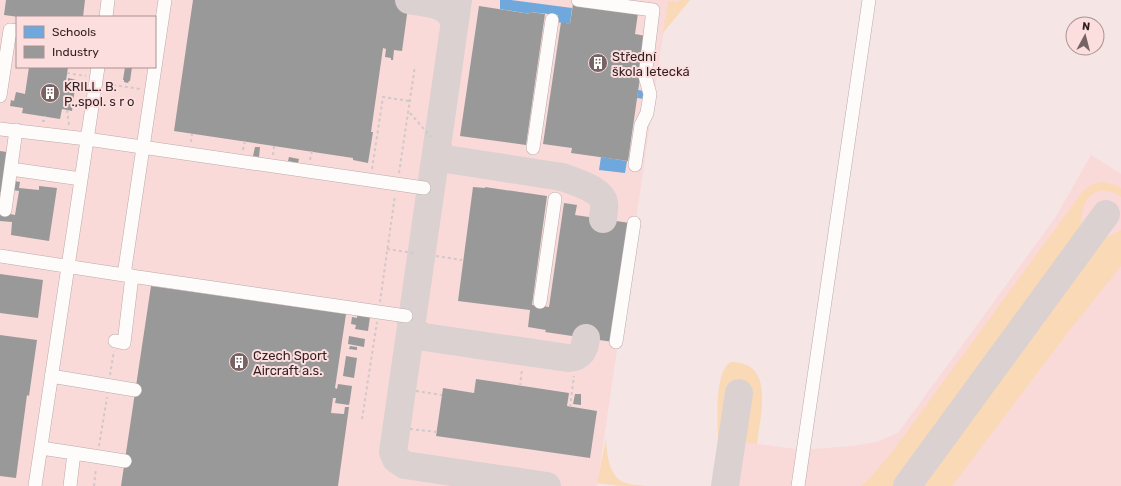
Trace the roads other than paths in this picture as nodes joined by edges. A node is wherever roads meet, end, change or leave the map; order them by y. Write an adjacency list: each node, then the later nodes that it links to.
1 (108, 0): 5 (street)
2 (165, 0): 8 (street)
3 (578, 0): 17 (street)
4 (869, 0): 38 (street)
5 (106, 16)
6 (552, 20): 16 (street)
7 (16, 31): 11 (street)
8 (156, 63)
9 (155, 68): 15 (street)
10 (97, 76): 14 (street)
11 (0, 96)
12 (0, 128): 13 (street)
13 (16, 130): 14 (street); 18 (street)
14 (87, 139): 15 (street); 19 (street)
15 (144, 147): 20 (street); 26 (street)
16 (533, 148)
17 (635, 165)
18 (10, 169): 19 (street); 22 (street)
19 (81, 179): 25 (street)
20 (424, 188)
21 (555, 199): 27 (street)
22 (5, 210)
23 (634, 223): 30 (street)
24 (0, 256): 25 (street)
25 (68, 266): 26 (street); 31 (street)
26 (128, 275): 28 (street); 29 (street)
27 (540, 302)
28 (406, 316)
29 (115, 341)
30 (616, 342)
31 (52, 376): 32 (street); 33 (street)
32 (135, 390)
33 (41, 448): 34 (street); 36 (street)
34 (74, 453): 35 (street); 37 (street)
35 (125, 461)
36 (35, 486)
37 (70, 486)
38 (798, 486)

